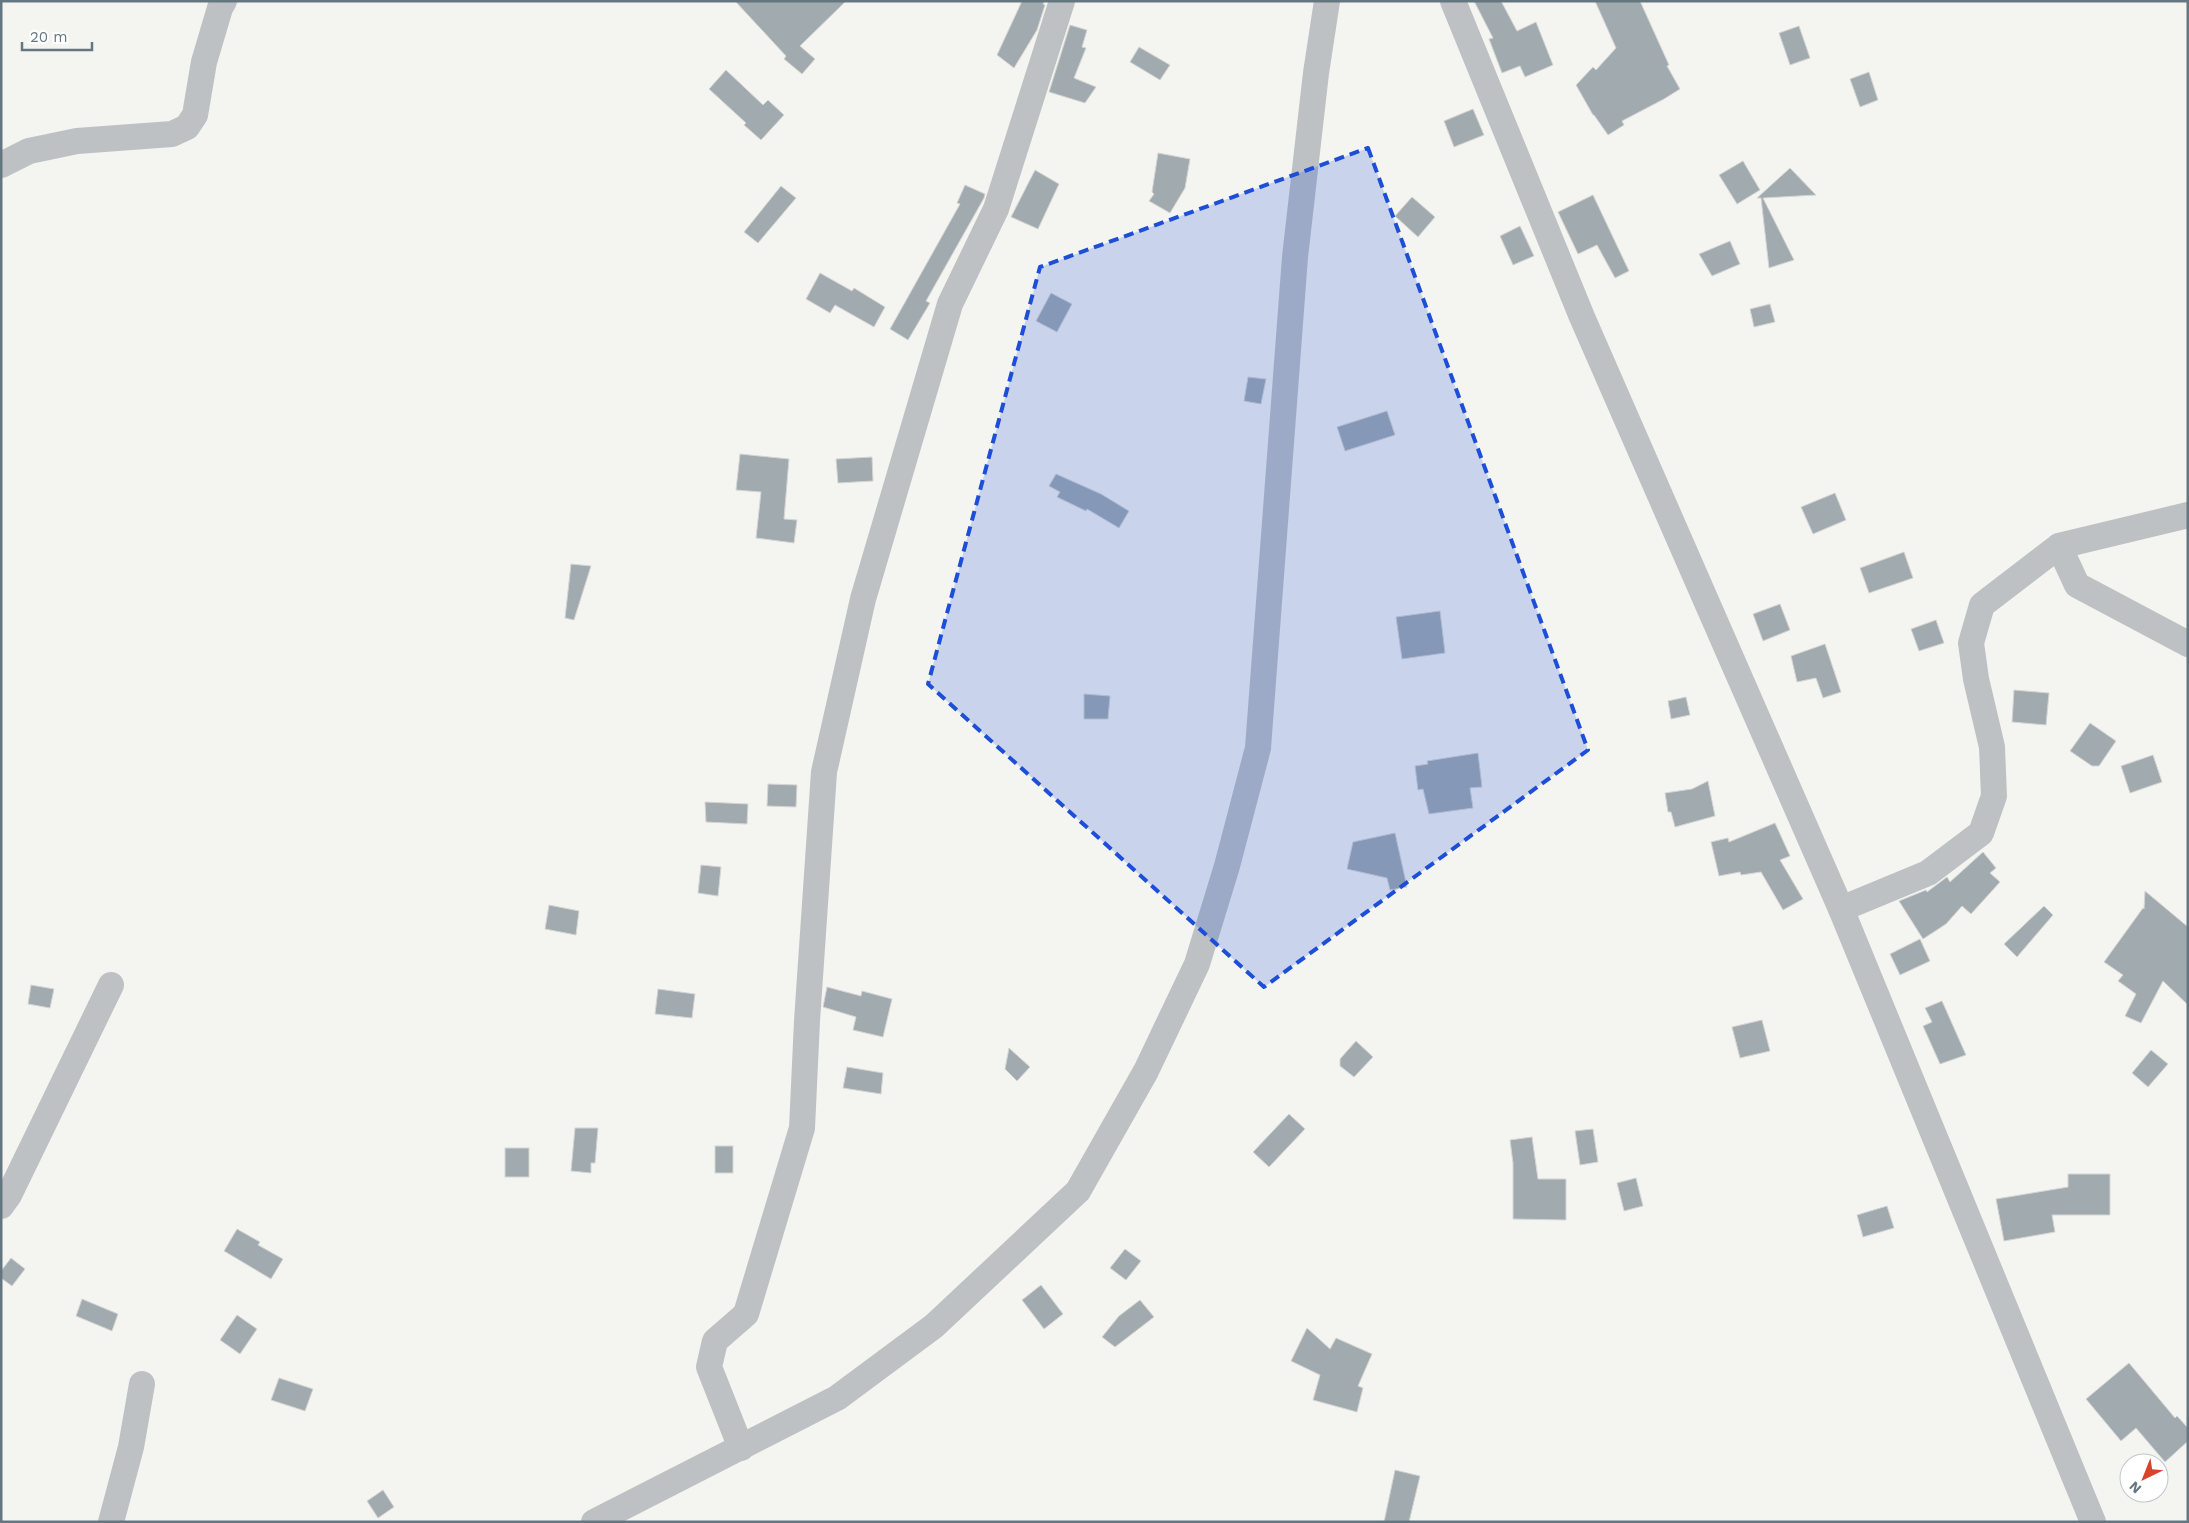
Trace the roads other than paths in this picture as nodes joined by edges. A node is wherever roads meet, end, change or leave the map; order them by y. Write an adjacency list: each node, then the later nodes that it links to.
1 (224, 1): 5 (street)
2 (1062, 1): 13 (street)
3 (1328, 1): 13 (street)
4 (1453, 1): 9 (street)
5 (1, 165)
6 (2188, 515): 7 (street)
7 (2059, 546): 8 (street); 9 (street)
8 (2188, 644)
9 (1841, 908): 16 (street)
10 (111, 985): 11 (street)
11 (1, 1206)
12 (142, 1384): 14 (street)
13 (741, 1448): 15 (street)
14 (111, 1522)
15 (594, 1522)
16 (2093, 1522)

